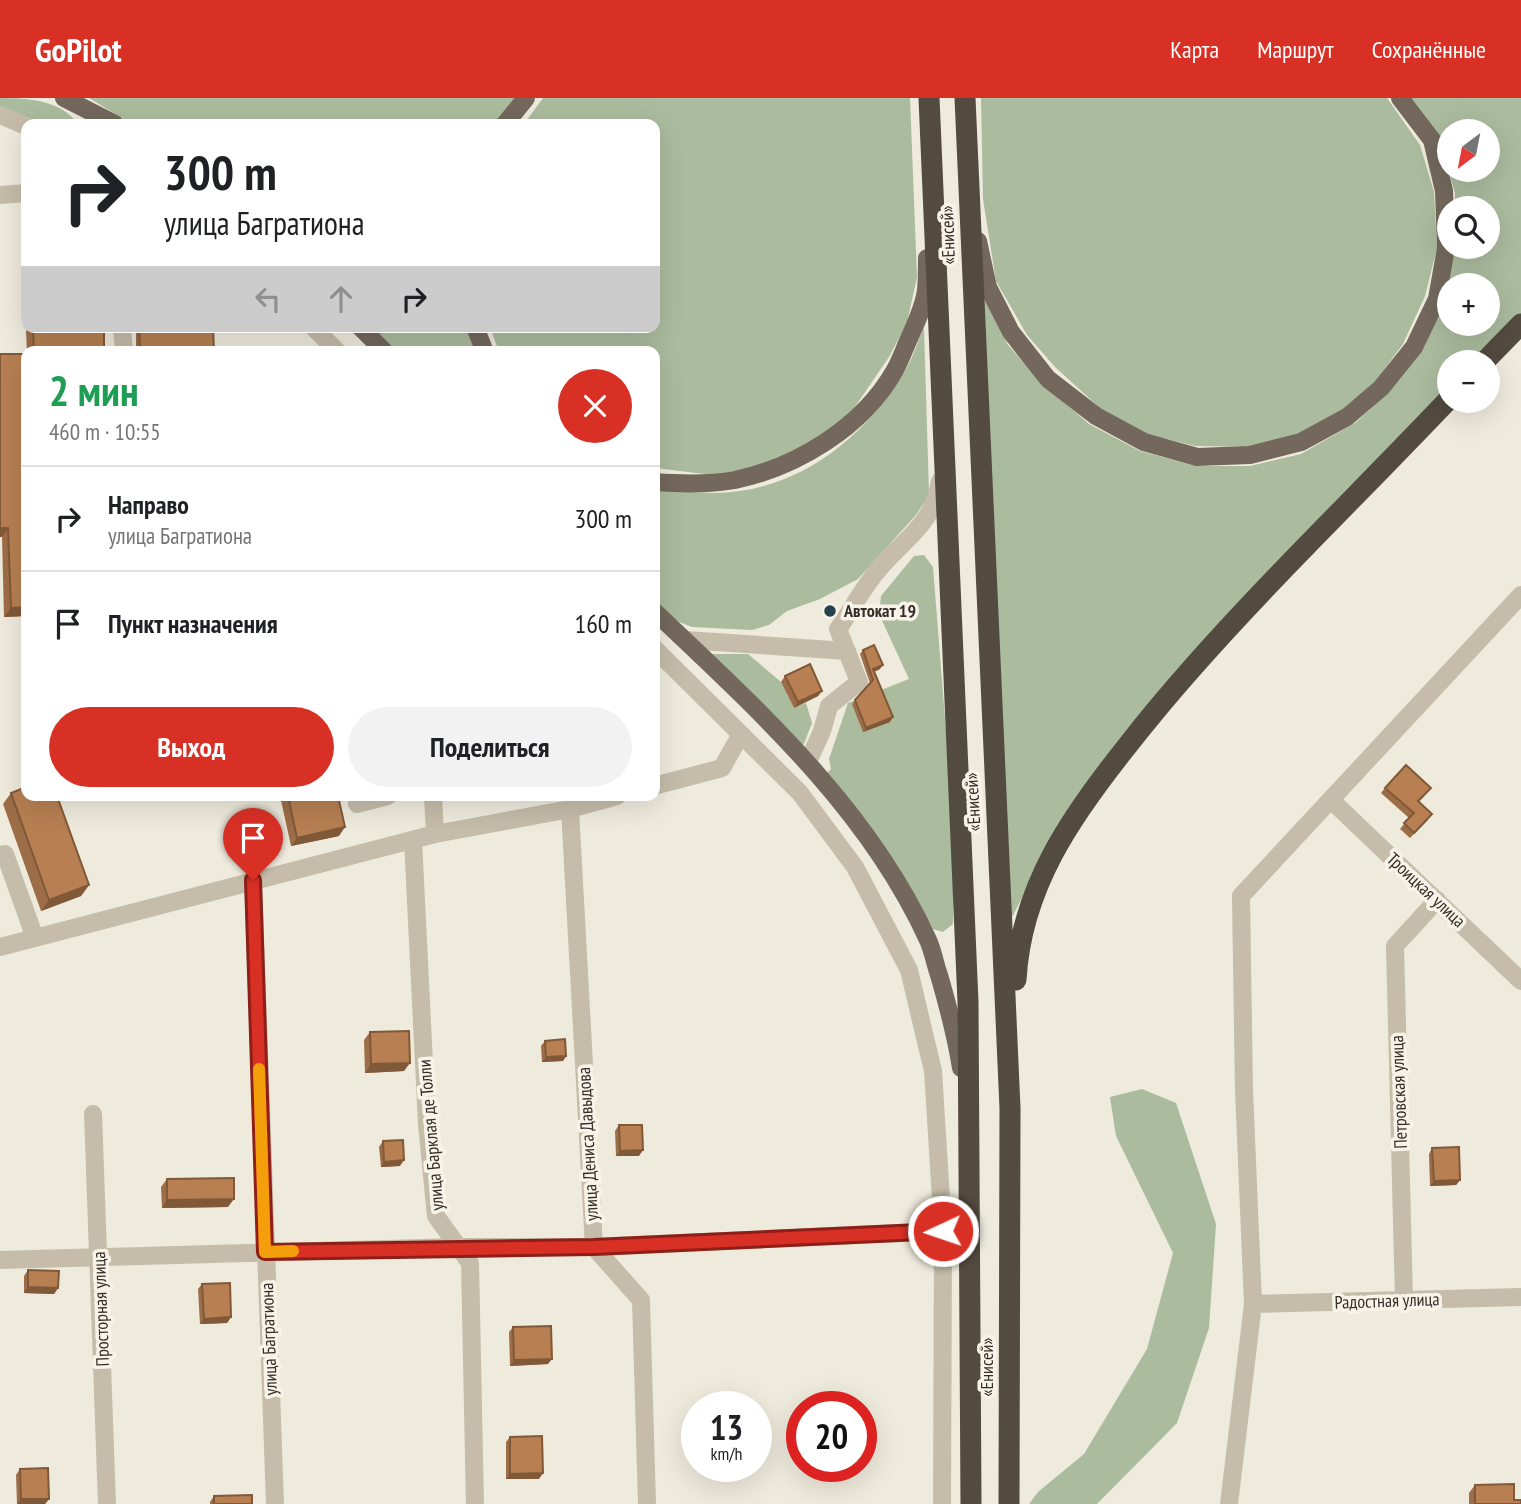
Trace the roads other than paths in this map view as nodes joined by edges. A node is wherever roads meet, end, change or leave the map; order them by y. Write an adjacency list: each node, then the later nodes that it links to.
1 (64, 98): 7 (main road)
2 (526, 98): 8 (main road)
3 (929, 98): 10 (highway, «Енисей»)
4 (965, 98): 13 (highway, «Енисей»)
5 (1400, 98): 13 (main road)
6 (0, 115): 9 (street)
7 (105, 119)
8 (509, 119)
9 (21, 124)
10 (930, 139): 21 (highway, «Енисей»); 22 (main road)
11 (21, 193): 12 (street)
12 (0, 195)
13 (970, 201): 45 (highway, «Енисей»)
14 (1521, 324): 19 (highway)
15 (319, 333): 17 (street)
16 (366, 333): 18 (main road)
17 (332, 346)
18 (379, 346)
19 (1496, 350)
20 (1437, 411): 45 (highway)
21 (944, 460): 26 (street); 47 (highway, «Енисей»)
22 (660, 482)
23 (1519, 602): 31 (street)
24 (660, 616): 25 (main road)
25 (686, 640): 26 (street); 29 (main road)
26 (847, 651): 29 (street)
27 (660, 654): 28 (street)
28 (741, 734): 30 (street); 48 (street)
29 (808, 762): 47 (main road)
30 (660, 784)
31 (1331, 800): 41 (street, Троицкая улица); 56 (street)
32 (369, 801): 35 (street)
33 (433, 801): 37 (street)
34 (599, 801): 36 (street)
35 (357, 804)
36 (570, 809): 37 (street); 50 (street, улица Дениса Давыдова)
37 (435, 834): 38 (street)
38 (413, 840): 40 (street); 49 (street, улица Барклая де Толли)
39 (0, 855): 42 (street)
40 (253, 880): 42 (street); 51 (street, улица Багратиона)
41 (1437, 900): 44 (street, Троицкая улица); 55 (street, Петровская улица)
42 (35, 938): 43 (street)
43 (0, 947)
44 (1521, 981)
45 (1010, 1108): 63 (highway, «Енисей»)
46 (93, 1114): 52 (street, Просторная улица)
47 (970, 1128): 62 (highway, «Енисей»)
48 (943, 1231): 50 (street); 61 (street)
49 (459, 1247): 50 (street); 51 (street); 59 (street, улица Барклая де Толли)
50 (594, 1247): 60 (street, улица Дениса Давыдова)
51 (265, 1252): 52 (street); 58 (street, улица Багратиона)
52 (99, 1257): 53 (street); 57 (street, Просторная улица)
53 (0, 1260)
54 (1521, 1297): 55 (street, Радостная улица)
55 (1404, 1300): 56 (street, Радостная улица)
56 (1253, 1304): 64 (street)
57 (107, 1504)
58 (275, 1504)
59 (475, 1504)
60 (648, 1504)
61 (942, 1504)
62 (971, 1504)
63 (1009, 1504)
64 (1229, 1504)

